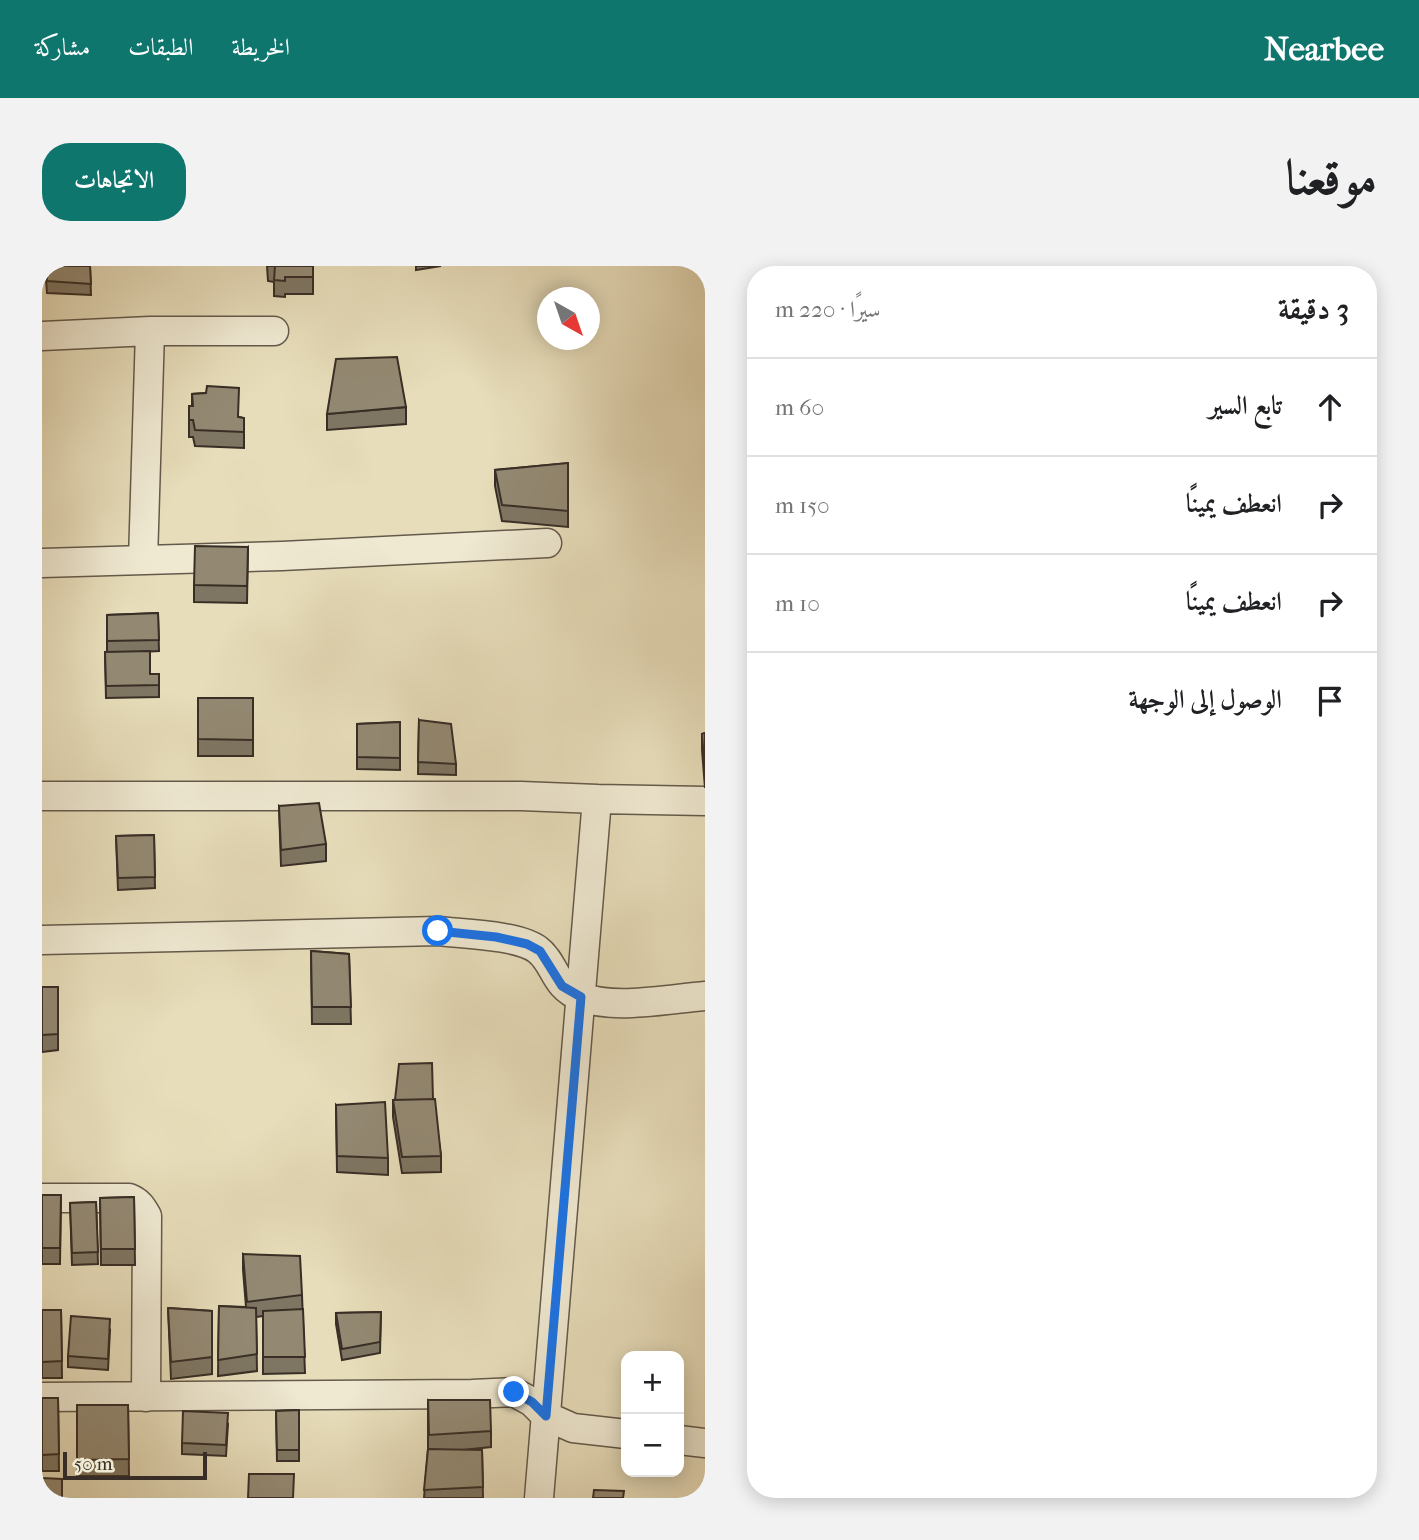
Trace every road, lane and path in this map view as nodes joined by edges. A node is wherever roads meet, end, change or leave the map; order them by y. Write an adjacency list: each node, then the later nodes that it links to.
1 (150, 331): 2 (street); 3 (street); 5 (street)
2 (274, 331)
3 (42, 336)
4 (547, 543): 5 (street)
5 (143, 560): 6 (street)
6 (42, 563)
7 (42, 796): 8 (street)
8 (597, 799): 9 (street); 12 (street)
9 (705, 801)
10 (42, 940): 12 (street)
11 (705, 996): 12 (street)
12 (581, 997): 16 (street)
13 (42, 1198): 14 (street)
14 (146, 1396): 15 (street); 16 (street)
15 (42, 1397)
16 (546, 1416): 17 (street); 20 (street)
17 (621, 1433)
18 (684, 1441): 19 (street)
19 (705, 1443)
20 (539, 1498)

